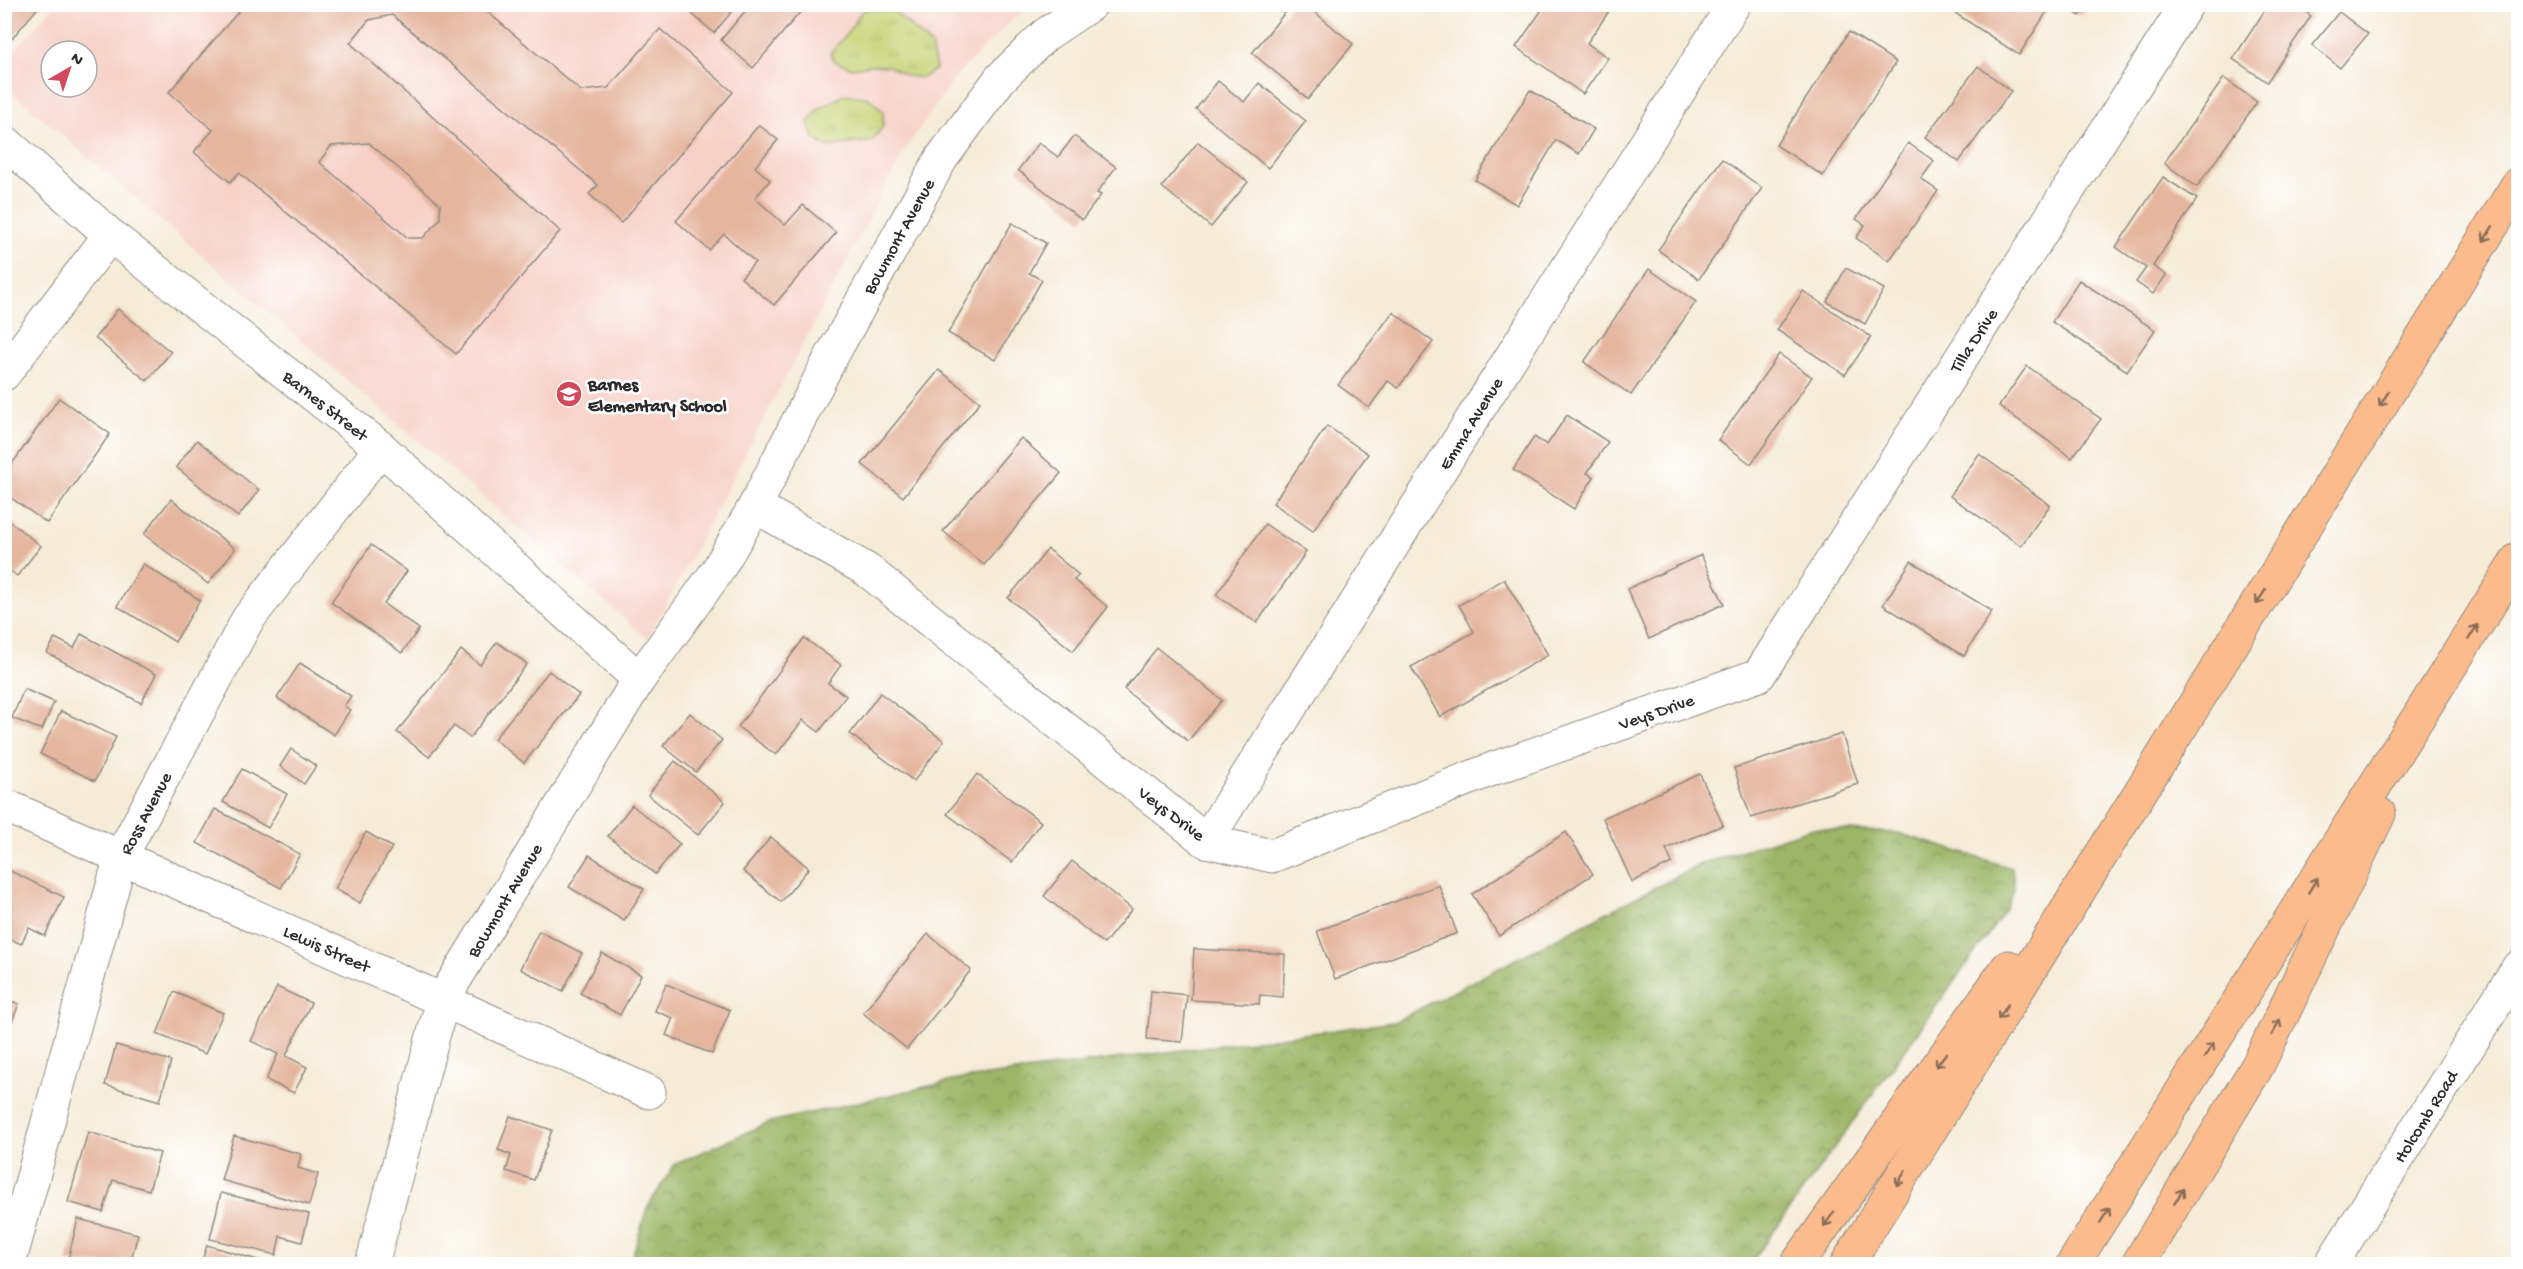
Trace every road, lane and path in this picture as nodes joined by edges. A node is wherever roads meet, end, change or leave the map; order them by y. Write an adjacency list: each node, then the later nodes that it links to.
1 (1091, 4): 9 (street, Bowmont Avenue)
2 (1734, 4): 16 (street, Emma Avenue)
3 (2187, 4): 12 (street, Tilla Drive)
4 (4, 141): 6 (street, Barnes Street)
5 (2518, 184): 14 (highway, one-way to 14)
6 (110, 235): 7 (street); 8 (street, Barnes Street)
7 (4, 374)
8 (381, 448): 13 (street, Barnes Street); 17 (street, Ross Avenue)
9 (755, 506): 13 (street, Bowmont Avenue); 16 (street, Veys Drive)
10 (2518, 559): 11 (highway, one-way to 10)
11 (2450, 669): 25 (highway, one-way to 11); 26 (highway, one-way to 11)
12 (1759, 675): 16 (street, Veys Drive)
13 (639, 679): 19 (street, Bowmont Avenue)
14 (2183, 722): 23 (highway, one-way to 23); 24 (highway, one-way to 24)
15 (4, 805): 17 (street, Lewis Street)
16 (1206, 841)
17 (121, 856): 19 (street, Lewis Street); 21 (street, Ross Avenue)
18 (2518, 968): 27 (street, Holcomb Road)
19 (443, 999): 20 (street, Lewis Street); 22 (street, Bowmont Avenue)
20 (649, 1092)
21 (9, 1264)
22 (372, 1264)
23 (1797, 1264)
24 (1847, 1264)
25 (2073, 1264)
26 (2138, 1264)
27 (2331, 1264)

